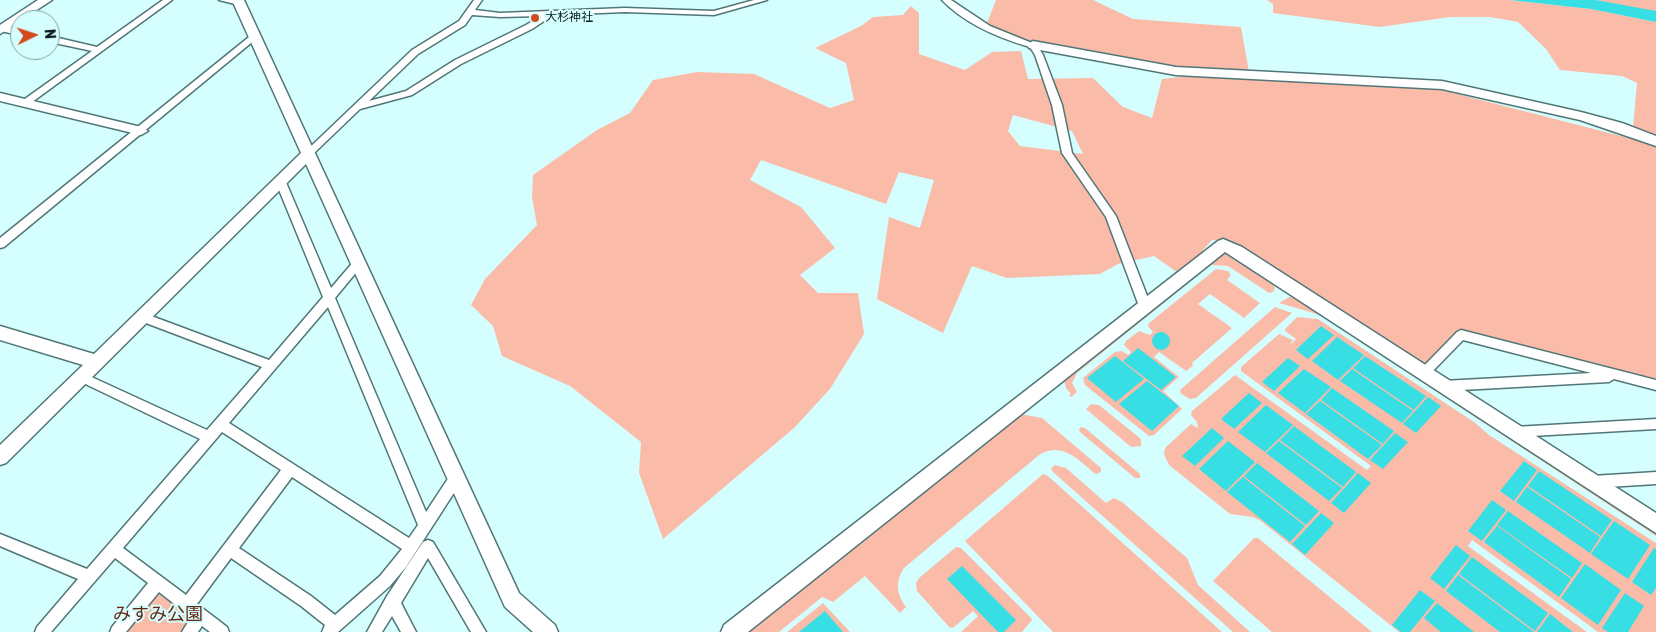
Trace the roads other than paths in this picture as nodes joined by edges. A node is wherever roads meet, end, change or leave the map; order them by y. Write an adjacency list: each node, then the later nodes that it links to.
1 (46, 0): 9 (street)
2 (168, 0): 13 (street)
3 (478, 0): 7 (street)
4 (763, 0): 8 (street)
5 (946, 0): 12 (street)
6 (233, 1): 10 (street)
7 (471, 12): 8 (street); 16 (street)
8 (551, 13): 16 (street)
9 (1, 29)
10 (254, 36): 17 (street); 19 (street)
11 (60, 41): 13 (street)
12 (1033, 44): 18 (street); 24 (street)
13 (99, 50): 15 (street)
14 (0, 97): 15 (street)
15 (25, 103): 17 (street)
16 (358, 107): 19 (street)
17 (140, 131): 21 (street)
18 (1656, 142)
19 (309, 153): 20 (street); 22 (street)
20 (280, 180): 23 (street); 25 (street)
21 (0, 244)
22 (359, 263): 23 (street); 40 (street)
23 (329, 296): 28 (street); 44 (street)
24 (1145, 306): 29 (street); 63 (street)
25 (142, 317): 27 (street); 28 (street)
26 (0, 333): 27 (street)
27 (97, 362): 31 (street)
28 (270, 365): 34 (street)
29 (1424, 373): 30 (street); 33 (street)
30 (1620, 376): 32 (street); 33 (street)
31 (81, 377): 37 (street); 38 (street)
32 (1656, 385)
33 (1443, 386): 36 (street)
34 (220, 424): 37 (street); 39 (street)
35 (1656, 424): 36 (street)
36 (1514, 432): 42 (street)
37 (208, 437): 47 (street)
38 (0, 457)
39 (290, 469): 46 (street); 48 (street)
40 (456, 478): 44 (street); 62 (street)
41 (1656, 478): 42 (street)
42 (1592, 482): 43 (street)
43 (1656, 524)
44 (425, 526): 46 (street)
45 (0, 540): 49 (street)
46 (411, 547): 54 (street)
47 (113, 548): 49 (street); 50 (street)
48 (229, 549): 52 (street); 54 (street)
49 (89, 577): 55 (street)
50 (157, 582): 52 (street); 56 (street)
51 (392, 601): 59 (street); 60 (street); 61 (street)
52 (188, 604): 53 (street)
53 (201, 615): 57 (street); 58 (street)
54 (332, 628)
55 (42, 632)
56 (117, 632)
57 (189, 632)
58 (222, 632)
59 (374, 632)
60 (409, 632)
61 (478, 632)
62 (548, 632)
63 (731, 632)

